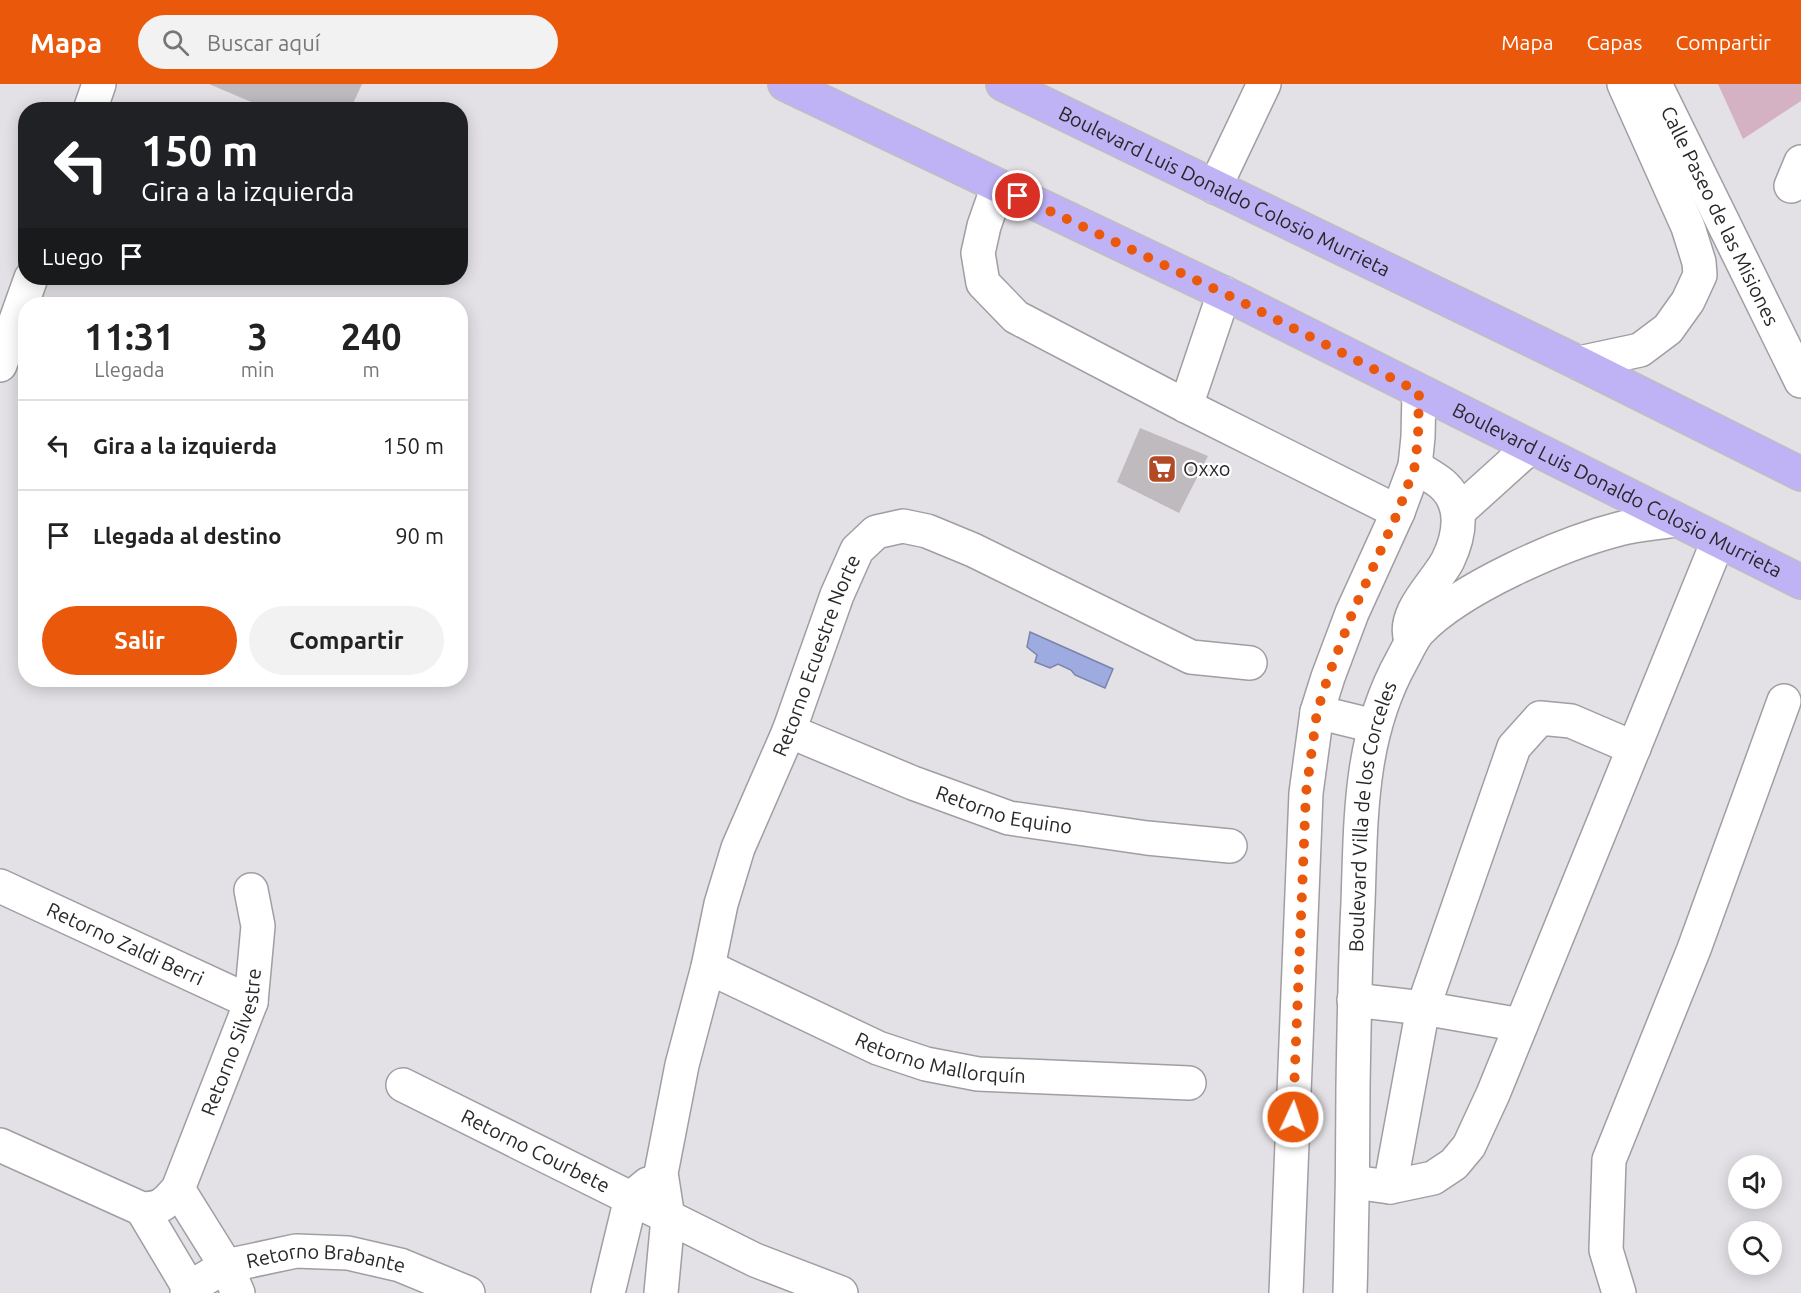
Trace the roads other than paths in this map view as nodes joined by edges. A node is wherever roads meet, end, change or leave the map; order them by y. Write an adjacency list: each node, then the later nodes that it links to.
1 (99, 84): 7 (street)
2 (785, 84): 8 (main road, Boulevard Luis Donaldo Colosio Murrieta)
3 (1624, 84): 12 (street, Calle Paseo de las Misiones)
4 (1655, 84): 14 (street, Calle Paseo de las Misiones)
5 (1012, 86): 9 (main road, Boulevard Luis Donaldo Colosio Murrieta)
6 (1255, 87): 9 (street)
7 (93, 102)
8 (998, 186): 10 (main road, Boulevard Luis Donaldo Colosio Murrieta); 16 (street)
9 (1215, 187): 12 (main road, Boulevard Luis Donaldo Colosio Murrieta)
10 (1224, 294): 15 (main road, Boulevard Luis Donaldo Colosio Murrieta); 16 (street)
11 (18, 314): 13 (street)
12 (1579, 363): 19 (main road, Boulevard Luis Donaldo Colosio Murrieta)
13 (0, 365)
14 (1801, 381)
15 (1419, 392): 17 (main road, Boulevard Luis Donaldo Colosio Murrieta); 18 (street)
16 (1186, 406): 21 (street)
17 (1530, 447): 20 (street); 22 (main road, Boulevard Luis Donaldo Colosio Murrieta)
18 (1415, 466): 20 (street); 21 (street)
19 (1801, 474)
20 (1459, 511): 25 (street)
21 (1398, 512): 28 (street)
22 (1676, 520): 23 (main road, Boulevard Luis Donaldo Colosio Murrieta); 25 (street, Boulevard Villa de los Corceles)
23 (1718, 541): 24 (main road, Boulevard Luis Donaldo Colosio Murrieta); 31 (street)
24 (1801, 582)
25 (1412, 642): 29 (street, Boulevard Villa de los Corceles)
26 (1250, 663): 30 (street, Retorno Ecuestre Norte)
27 (1784, 701): 58 (street)
28 (1317, 712): 29 (street); 56 (street)
29 (1374, 726): 36 (street, Boulevard Villa de los Corceles)
30 (789, 731): 32 (street, Retorno Equino); 35 (street, Retorno Ecuestre Norte)
31 (1634, 748): 38 (street); 39 (street)
32 (1230, 846)
33 (0, 886): 37 (street, Retorno Zaldi Berri)
34 (251, 890): 37 (street, Retorno Silvestre)
35 (708, 967): 40 (street, Retorno Mallorquín); 43 (street, Retorno Ecuestre Norte)
36 (1354, 1000): 38 (street); 44 (street, Boulevard Villa de los Corceles)
37 (251, 1002): 46 (street, Retorno Silvestre)
38 (1423, 1008): 39 (street); 45 (street)
39 (1521, 1025): 45 (street)
40 (1189, 1083)
41 (403, 1085): 47 (street, Retorno Courbete)
42 (0, 1145): 48 (street)
43 (661, 1173): 47 (street); 49 (street, Retorno Ecuestre Norte)
44 (1353, 1182): 45 (street); 57 (street, Boulevard Villa de los Corceles)
45 (1390, 1187)
46 (178, 1189): 48 (street, Retorno Silvestre); 50 (street)
47 (631, 1198): 49 (street, Retorno Courbete); 53 (street)
48 (142, 1209): 51 (street)
49 (668, 1218): 54 (street, Retorno Ecuestre Norte); 55 (street, Retorno Courbete)
50 (232, 1279): 51 (street, Retorno Brabante); 52 (street, Retorno Brabante)
51 (190, 1292)
52 (468, 1293)
53 (608, 1293)
54 (661, 1293)
55 (841, 1293)
56 (1286, 1293)
57 (1350, 1293)
58 (1619, 1293)

